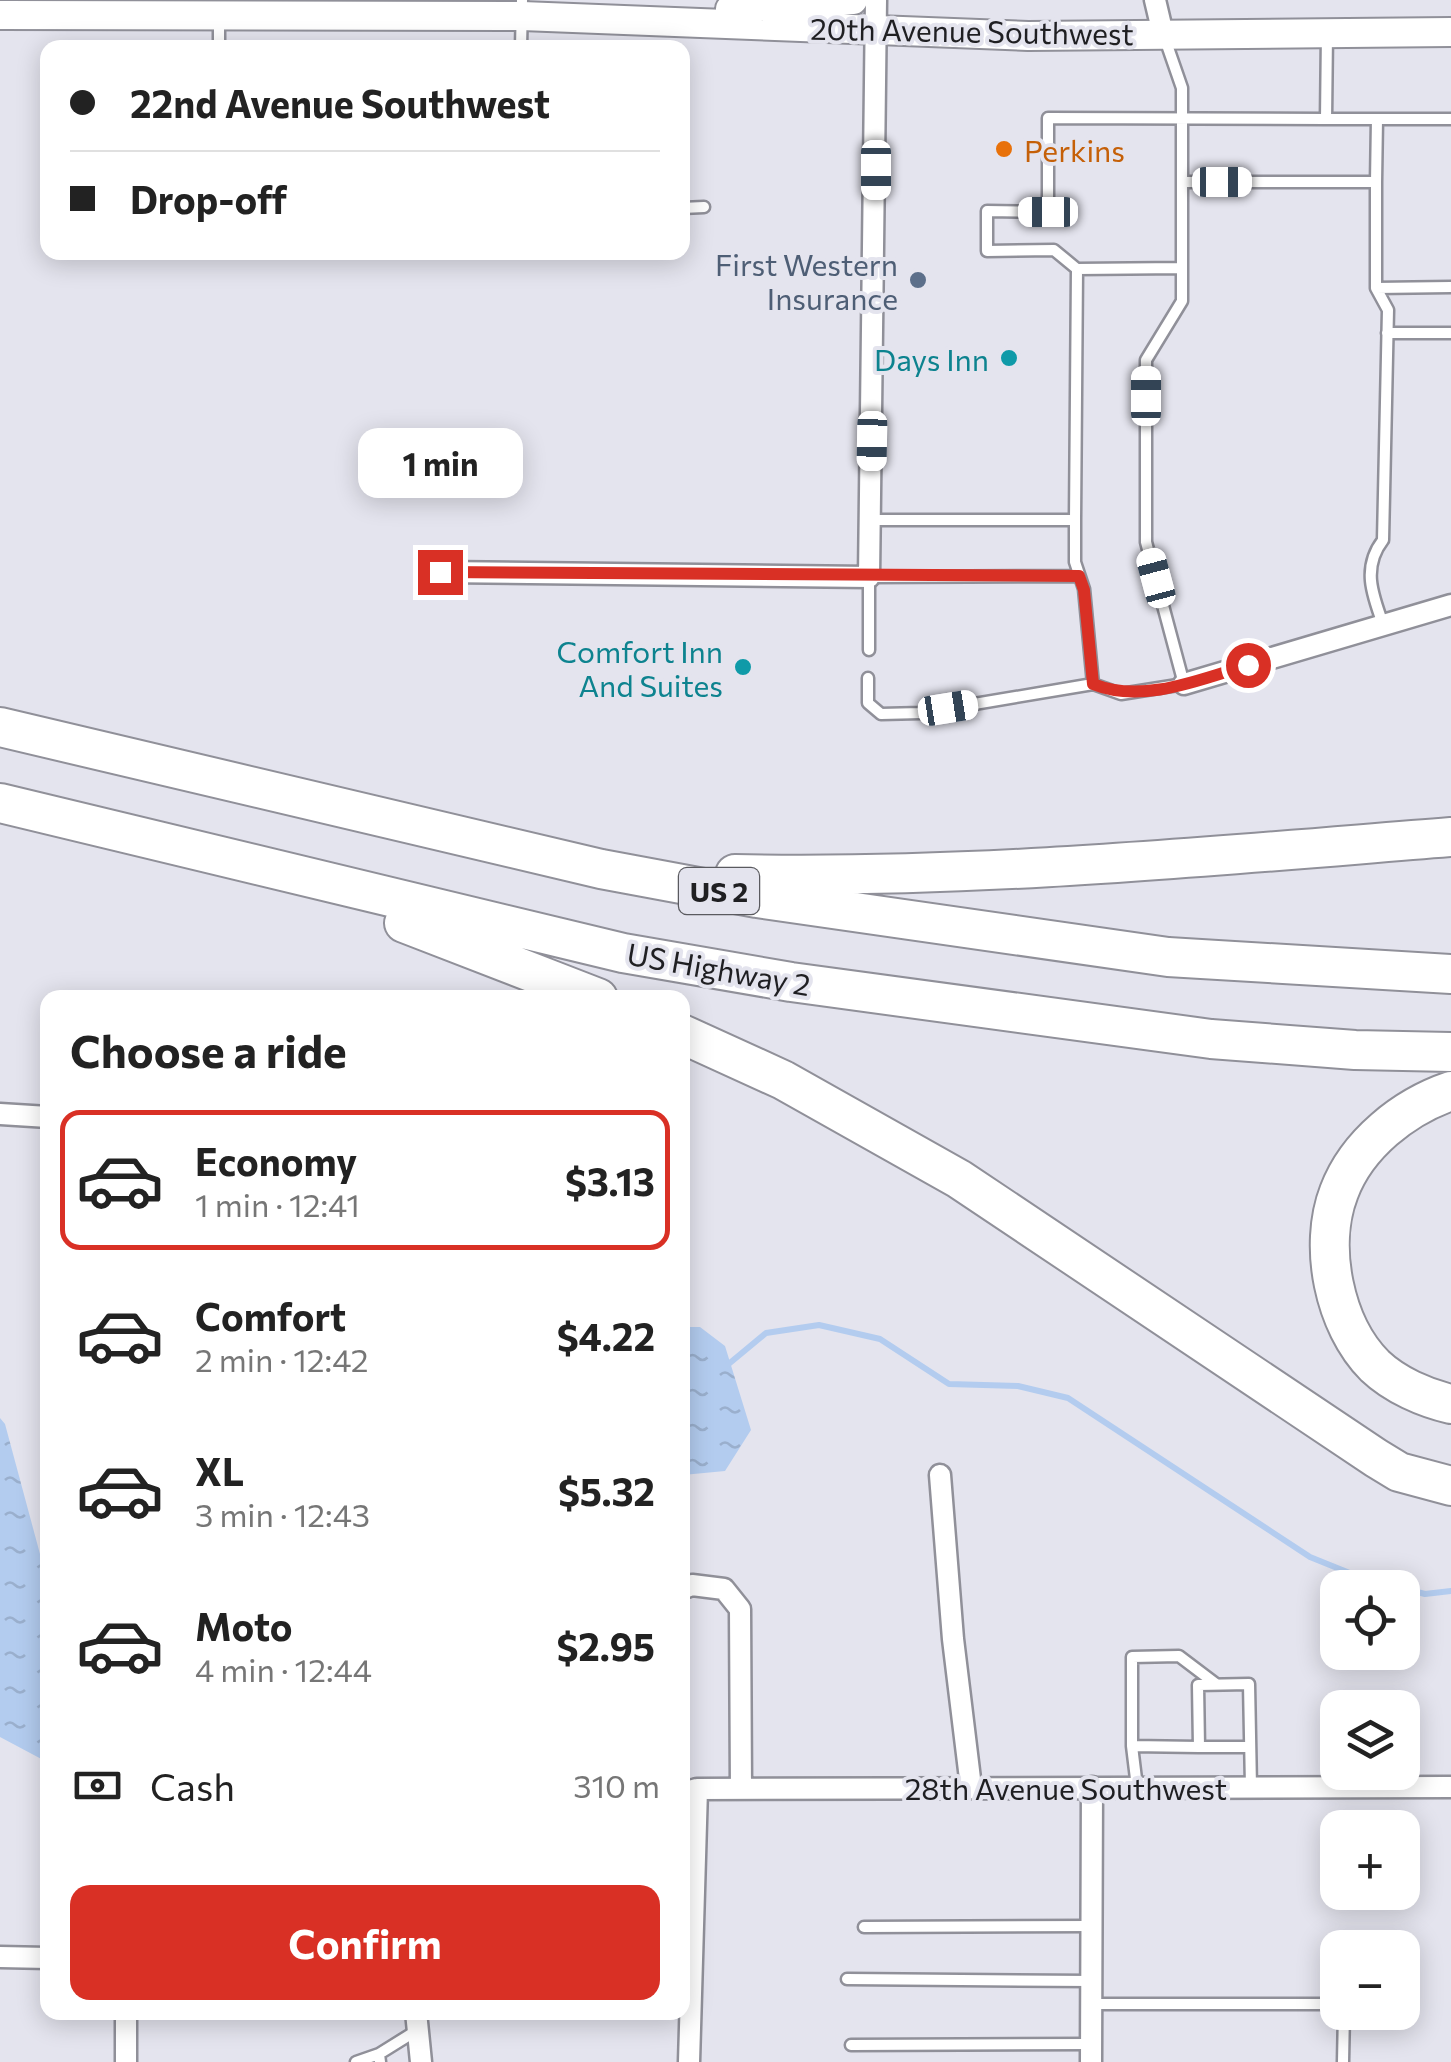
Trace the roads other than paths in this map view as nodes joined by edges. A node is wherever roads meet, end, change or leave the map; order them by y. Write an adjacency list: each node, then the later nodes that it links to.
1 (853, 0): 7 (street, 20th Avenue Southwest)
2 (876, 0): 8 (street)
3 (1156, 0): 11 (street, 20th Avenue Southwest)
4 (522, 8): 6 (street, 20th Avenue Southwest); 7 (street, 20th Avenue Southwest); 13 (lane)
5 (0, 15): 6 (street, 20th Avenue Southwest)
6 (219, 16): 12 (lane)
7 (600, 18): 8 (street, 20th Avenue Southwest)
8 (877, 30): 11 (street, 20th Avenue Southwest); 28 (street)
9 (1327, 32): 10 (street, 20th Avenue Southwest); 11 (street, 20th Avenue Southwest); 15 (lane)
10 (1451, 32)
11 (1163, 34): 14 (lane)
12 (220, 40)
13 (520, 40)
14 (1183, 119): 15 (lane); 18 (lane); 23 (lane)
15 (1326, 119): 16 (lane)
16 (1377, 119): 17 (lane); 19 (lane)
17 (1451, 120)
18 (1184, 182): 19 (lane); 22 (lane)
19 (1376, 182): 25 (lane)
20 (704, 207): 21 (lane)
21 (690, 208)
22 (1182, 268): 23 (lane); 38 (lane)
23 (1076, 269): 29 (lane)
24 (1451, 287): 25 (lane)
25 (1376, 288): 26 (lane)
26 (1387, 333): 27 (lane); 34 (lane)
27 (1451, 333)
28 (870, 520): 29 (lane); 32 (street)
29 (1075, 520): 31 (lane)
30 (440, 572): 32 (street)
31 (1079, 576): 32 (lane); 37 (lane)
32 (869, 577): 35 (lane)
33 (1451, 604): 34 (street)
34 (1382, 624): 38 (street)
35 (869, 650)
36 (868, 678): 37 (lane)
37 (1093, 684): 38 (lane)
38 (1184, 684)
39 (0, 727): 42 (highway, US 2)
40 (0, 803): 43 (highway, US Highway 2)
41 (1451, 837): 42 (highway)
42 (533, 853): 44 (highway, US 2)
43 (218, 856): 45 (highway); 47 (highway, US Highway 2)
44 (1451, 974)
45 (578, 990)
46 (690, 1038): 53 (highway)
47 (1451, 1052)
48 (1451, 1091): 51 (highway)
49 (0, 1114): 50 (street)
50 (40, 1116)
51 (1451, 1404)
52 (940, 1476): 62 (street)
53 (1451, 1486)
54 (690, 1586): 64 (street)
55 (1216, 1684): 56 (lane); 57 (lane); 58 (lane)
56 (1132, 1746): 57 (lane); 59 (lane)
57 (1200, 1747): 58 (lane)
58 (1250, 1747): 60 (lane)
59 (1137, 1786): 60 (street, 28th Avenue Southwest); 61 (street, 28th Avenue Southwest)
60 (1251, 1786): 63 (street, 28th Avenue Southwest)
61 (1092, 1787): 62 (street, 28th Avenue Southwest); 66 (street)
62 (971, 1788): 64 (street, 28th Avenue Southwest)
63 (1451, 1788)
64 (741, 1789): 65 (street, 28th Avenue Southwest)
65 (690, 1790)
66 (1091, 1926): 67 (lane); 71 (street)
67 (864, 1927)
68 (0, 1957): 69 (street)
69 (40, 1958)
70 (847, 1979): 71 (lane)
71 (1092, 1981): 72 (street)
72 (1092, 2004): 73 (lane); 79 (street)
73 (1320, 2004)
74 (126, 2020): 81 (street)
75 (689, 2020): 84 (street)
76 (416, 2022): 80 (lane); 83 (street)
77 (1344, 2030): 85 (lane)
78 (851, 2045): 79 (lane)
79 (1091, 2053)
80 (380, 2058): 82 (lane)
81 (126, 2062)
82 (356, 2062)
83 (421, 2062)
84 (689, 2062)
85 (1343, 2062)

